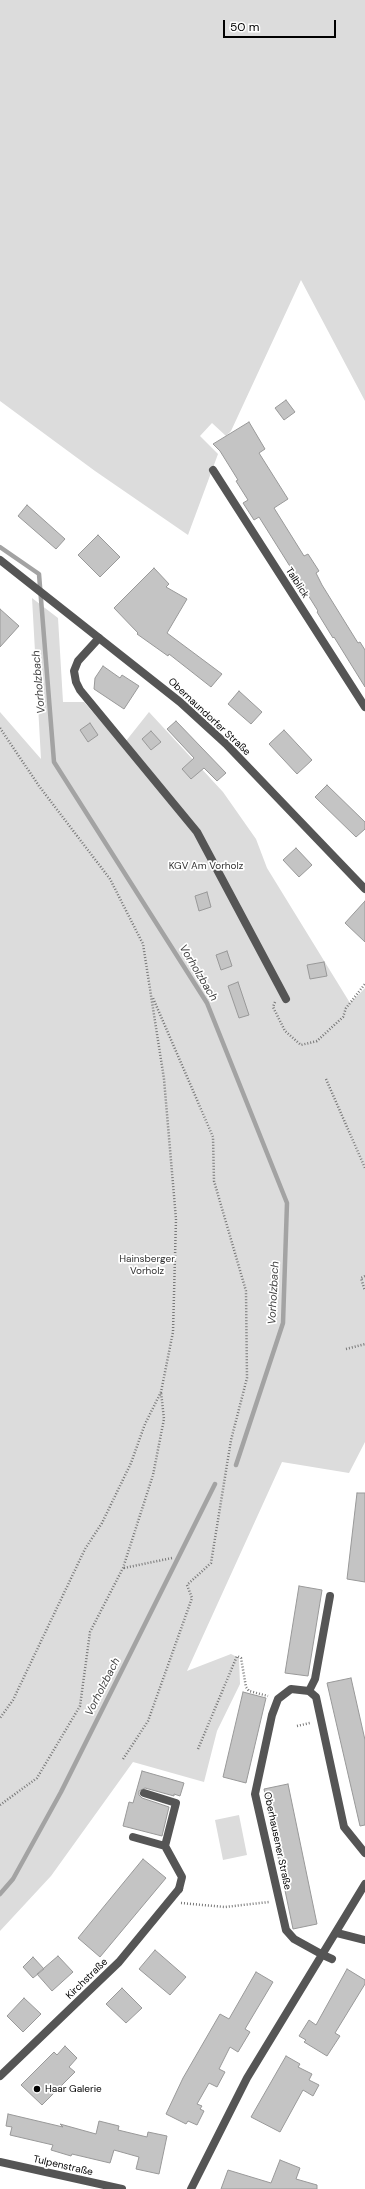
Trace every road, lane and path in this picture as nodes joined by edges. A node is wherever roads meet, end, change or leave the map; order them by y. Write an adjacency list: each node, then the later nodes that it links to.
1 (213, 470): 4 (street, Talblick)
2 (0, 560): 3 (street, Obernaundorfer Straße)
3 (99, 638): 6 (street, Obernaundorfer Straße); 8 (street)
4 (365, 707)
5 (0, 728): 9 (path)
6 (365, 889)
7 (365, 984): 8 (path)
8 (279, 986): 10 (street)
9 (151, 994): 17 (path); 27 (path)
10 (286, 999)
11 (326, 1079): 12 (path)
12 (365, 1168)
13 (365, 1276): 14 (path)
14 (365, 1291)
15 (365, 1344): 16 (path)
16 (346, 1349)
17 (161, 1392): 19 (path); 23 (path)
18 (172, 1558): 19 (path)
19 (123, 1568): 29 (path)
20 (330, 1596): 21 (street)
21 (308, 1691): 22 (street); 32 (street)
22 (278, 1699): 26 (path); 34 (street, Oberhausener Straße)
23 (0, 1718)
24 (306, 1724): 25 (path)
25 (297, 1726)
26 (198, 1749)
27 (123, 1760)
28 (144, 1794): 31 (street)
29 (0, 1805)
30 (133, 1837): 31 (street)
31 (165, 1846): 40 (street, Kirchstraße)
32 (365, 1853)
33 (365, 1884): 36 (street)
34 (279, 1900): 35 (path); 38 (street, Oberhausener Straße)
35 (180, 1903)
36 (336, 1933): 37 (street); 38 (street)
37 (365, 1940)
38 (323, 1955): 39 (street, Oberhausener Straße); 43 (street)
39 (332, 1959)
40 (0, 2076)
41 (0, 2162): 42 (street, Tulpenstraße)
42 (122, 2189)
43 (191, 2189)

